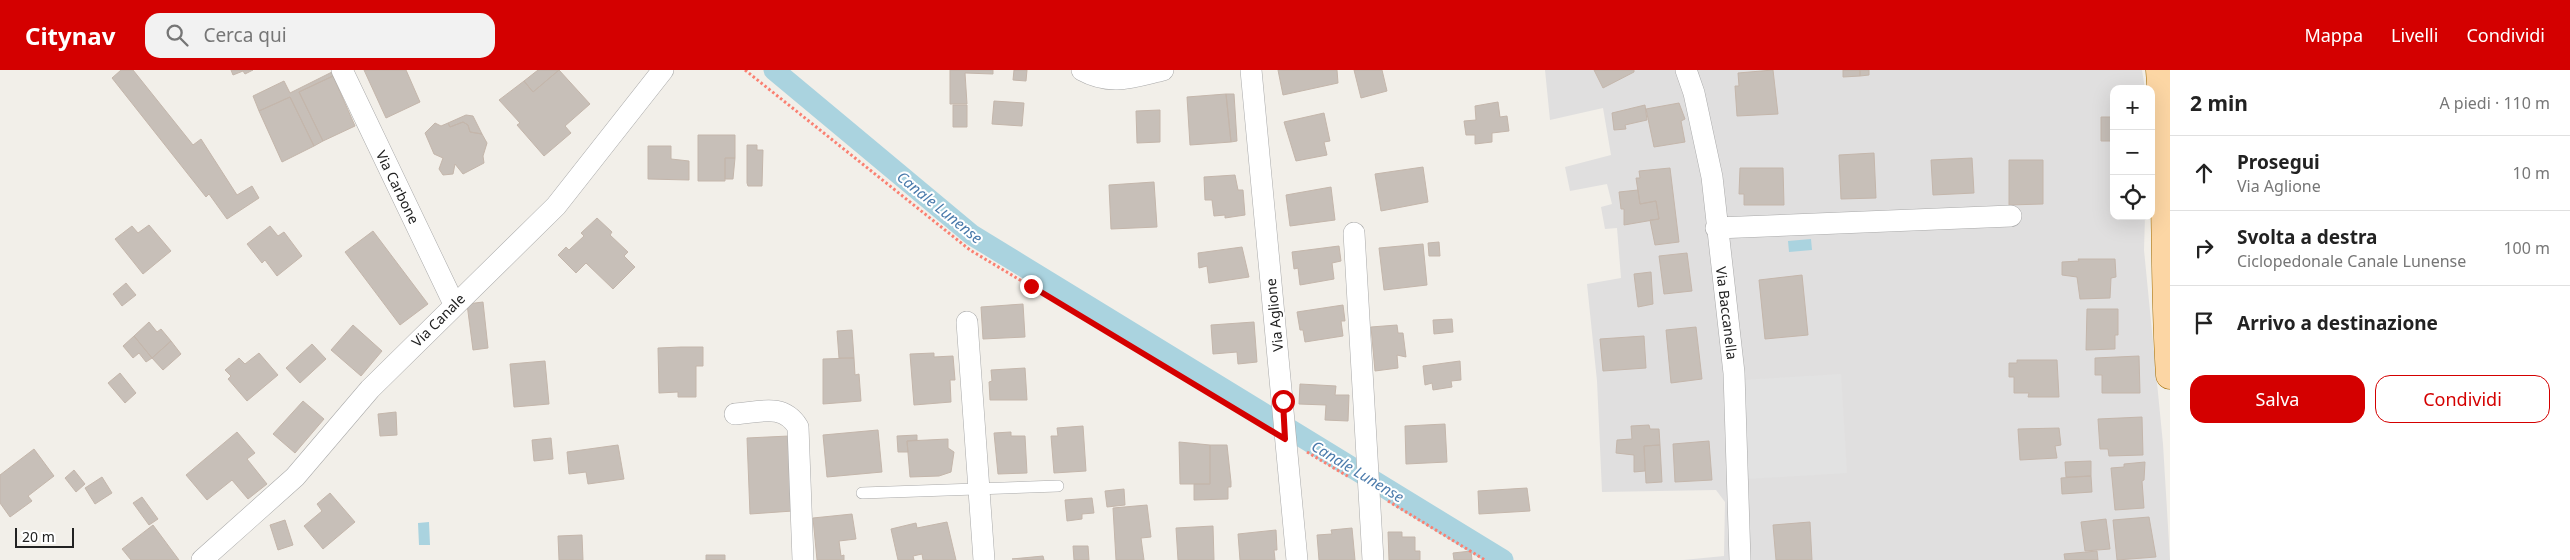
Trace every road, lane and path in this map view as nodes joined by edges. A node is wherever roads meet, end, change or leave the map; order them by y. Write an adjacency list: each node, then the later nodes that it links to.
1 (342, 70): 14 (street, Via Carbone)
2 (663, 70): 14 (street, Via Canale)
3 (745, 70): 18 (path)
4 (1082, 70): 9 (street)
5 (1163, 70): 9 (street)
6 (1251, 70): 18 (street, Via Aglione)
7 (1686, 70): 12 (street, Via Baccanella)
8 (2160, 70): 10 (main road)
9 (1133, 73)
10 (2168, 138): 16 (main road)
11 (2011, 216): 12 (street)
12 (1716, 228): 29 (street, Via Baccanella)
13 (1354, 233): 21 (street)
14 (454, 304): 23 (street, Via Canale)
15 (967, 322): 20 (street)
16 (2170, 375)
17 (735, 414): 24 (street)
18 (1285, 435): 21 (path); 26 (street, Via Aglione)
19 (1058, 486): 20 (lane)
20 (979, 488): 22 (lane); 25 (street)
21 (1370, 488): 27 (street); 28 (path)
22 (862, 493)
23 (202, 560)
24 (803, 560)
25 (984, 560)
26 (1297, 560)
27 (1373, 560)
28 (1485, 560)
29 (1740, 560)

